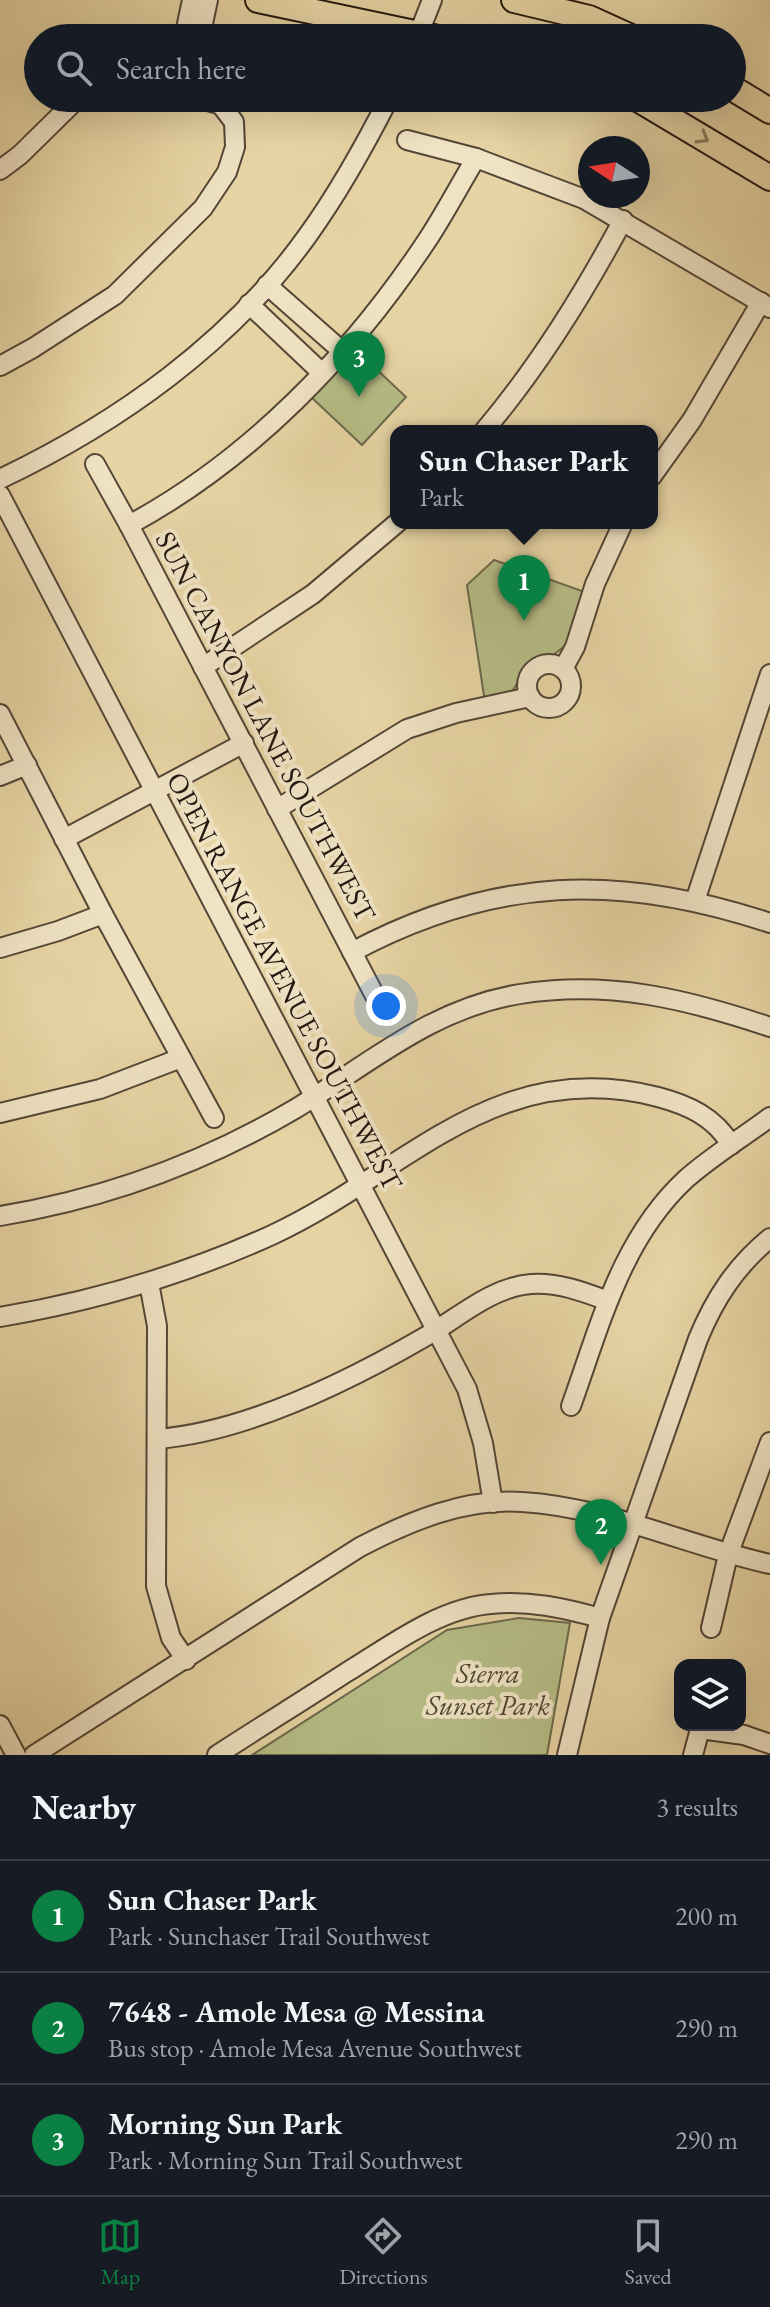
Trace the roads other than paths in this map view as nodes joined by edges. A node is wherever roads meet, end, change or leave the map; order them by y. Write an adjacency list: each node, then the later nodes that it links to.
1 (192, 0): 6 (street)
2 (208, 0): 7 (street)
3 (258, 0): 8 (main road)
4 (432, 0): 9 (street)
5 (514, 0): 10 (main road)
6 (193, 24)
7 (198, 24)
8 (366, 24)
9 (427, 24)
10 (602, 24)
11 (746, 96): 12 (main road)
12 (770, 111)
13 (64, 112): 19 (street)
14 (226, 112): 28 (street)
15 (382, 112): 22 (street)
16 (659, 112): 20 (main road, one-way to 20)
17 (407, 140): 18 (street)
18 (476, 158): 21 (street); 27 (street)
19 (0, 170)
20 (770, 178)
21 (623, 220): 24 (street); 30 (street)
22 (267, 285): 23 (street); 25 (street)
23 (249, 304): 26 (street); 33 (street)
24 (765, 305): 32 (street)
25 (307, 319): 26 (street); 27 (street)
26 (288, 341): 29 (street)
27 (343, 352): 29 (street)
28 (0, 366)
29 (322, 373): 35 (street)
30 (489, 425)
31 (95, 464): 35 (street, SUN CANYON LANE SOUTHWEST)
32 (658, 468)
33 (0, 479)
34 (0, 495): 46 (street, OPEN RANGE AVENUE SOUTHWEST)
35 (129, 525): 38 (street, SUN CANYON LANE SOUTHWEST)
36 (390, 529): 38 (street)
37 (620, 529): 39 (street)
38 (203, 667): 43 (street, SUN CANYON LANE SOUTHWEST)
39 (563, 669): 41 (street); 41 (street)
40 (770, 674): 49 (street)
41 (530, 697): 47 (street)
42 (0, 714): 44 (street)
43 (244, 743): 46 (street); 47 (street, SUN CANYON LANE SOUTHWEST)
44 (27, 765): 45 (street); 48 (street)
45 (0, 776)
46 (153, 790): 48 (street); 57 (street, OPEN RANGE AVENUE SOUTHWEST)
47 (277, 809): 53 (street, SUN CANYON LANE SOUTHWEST)
48 (64, 839): 50 (street)
49 (695, 901): 51 (street); 53 (street)
50 (103, 914): 52 (street); 56 (street)
51 (770, 923)
52 (0, 948)
53 (352, 952): 54 (street, SUN CANYON LANE SOUTHWEST)
54 (385, 1015)
55 (770, 1027): 57 (street)
56 (181, 1058): 58 (street); 60 (street)
57 (314, 1096): 62 (street, OPEN RANGE AVENUE SOUTHWEST); 63 (street)
58 (0, 1113)
59 (770, 1117): 61 (street)
60 (214, 1118)
61 (731, 1145): 62 (street); 66 (street)
62 (362, 1186): 65 (street); 68 (street, OPEN RANGE AVENUE SOUTHWEST)
63 (0, 1216)
64 (770, 1238): 73 (street)
65 (149, 1283): 67 (street); 70 (street)
66 (608, 1301): 68 (street); 69 (street)
67 (0, 1317)
68 (436, 1330): 70 (street); 72 (street, OPEN RANGE AVENUE SOUTHWEST)
69 (571, 1406)
70 (157, 1439): 78 (street)
71 (770, 1442): 74 (street)
72 (493, 1503): 73 (street); 78 (street)
73 (631, 1524): 74 (street); 76 (street)
74 (728, 1555): 75 (street); 77 (street)
75 (770, 1564)
76 (600, 1618): 83 (street); 84 (street)
77 (711, 1628)
78 (186, 1660): 82 (street)
79 (0, 1725): 81 (street)
80 (770, 1744): 85 (street)
81 (16, 1755)
82 (34, 1755)
83 (217, 1755)
84 (567, 1755)
85 (693, 1755)

